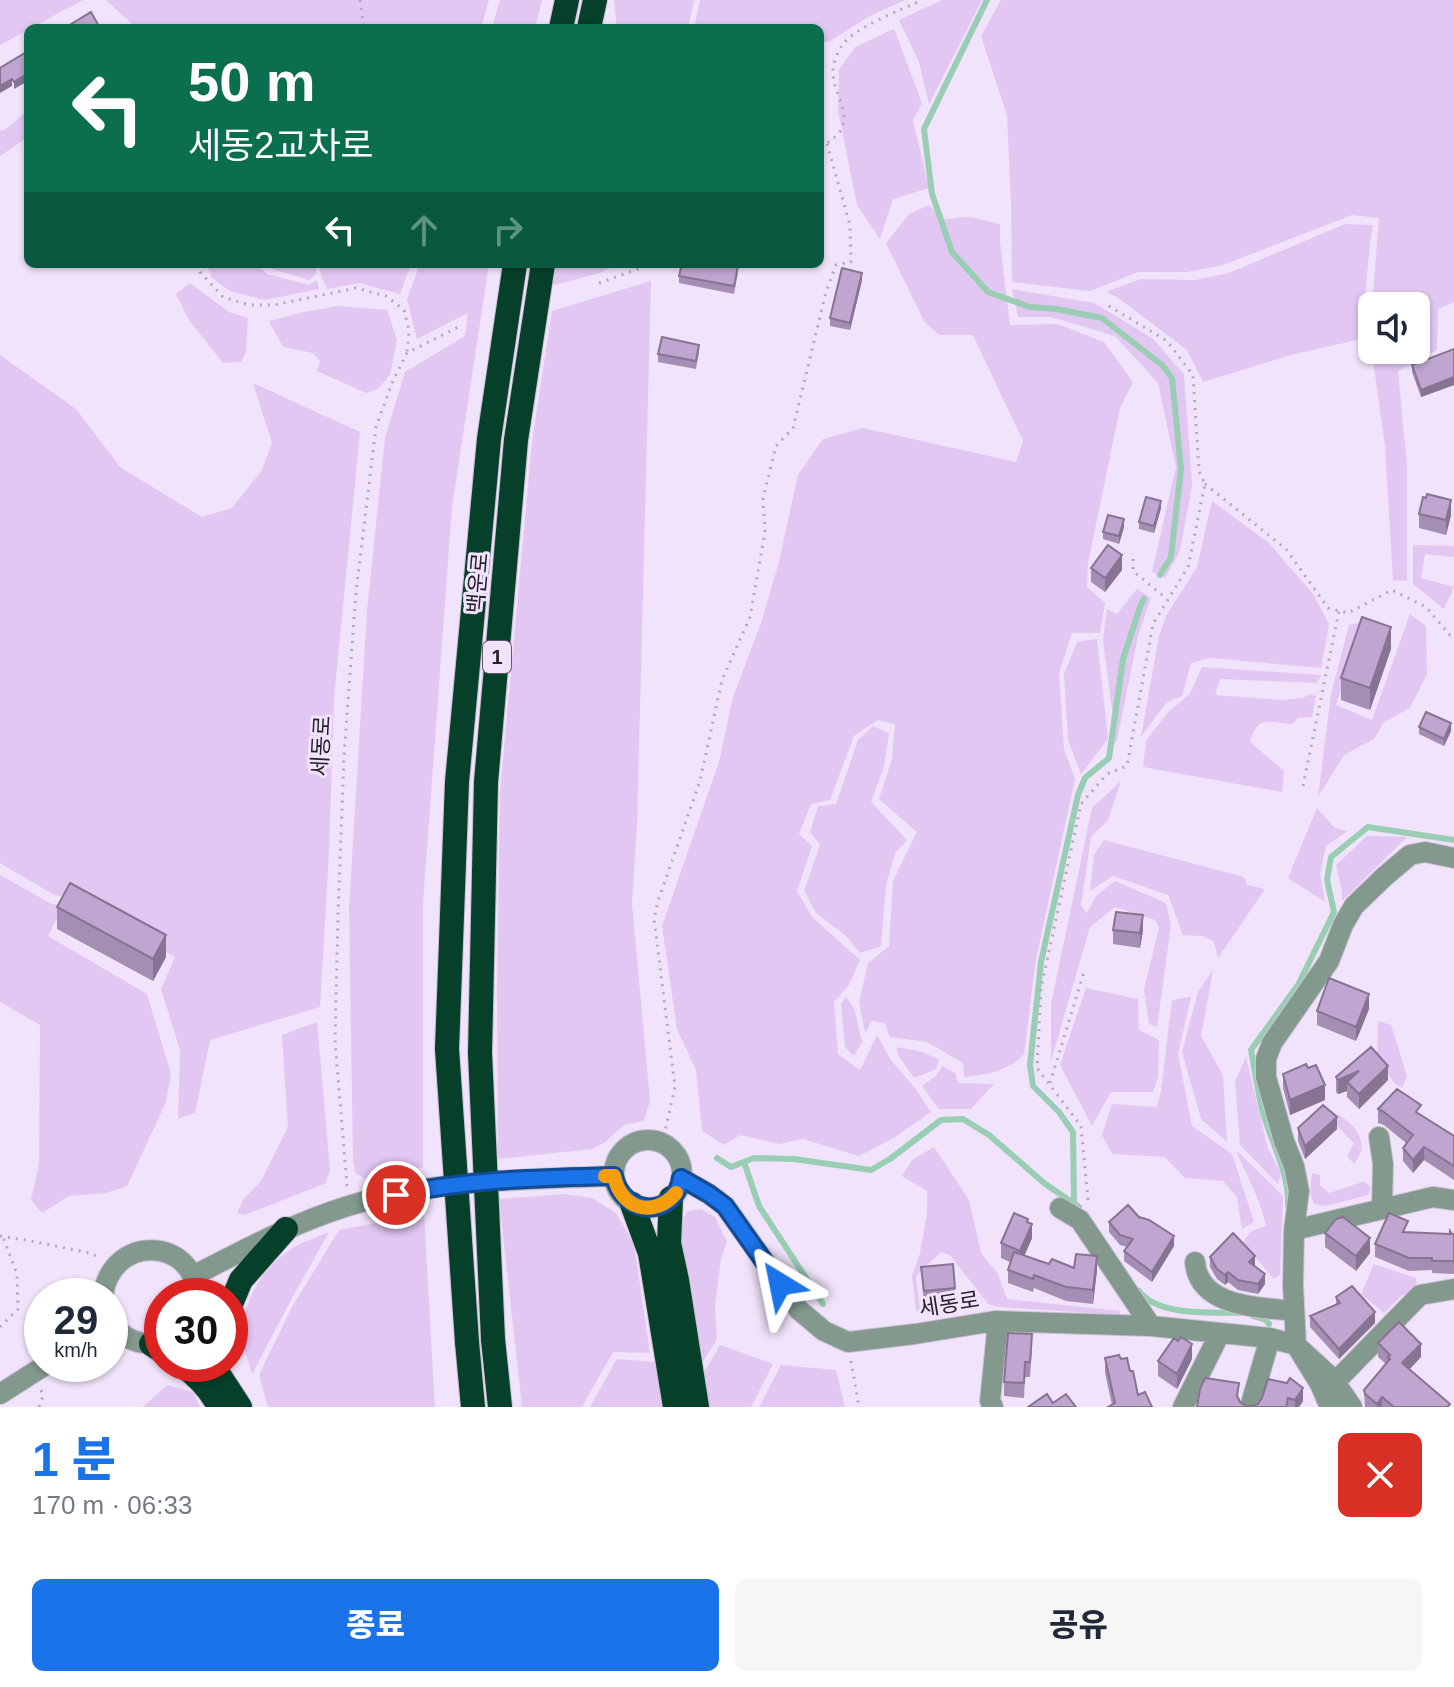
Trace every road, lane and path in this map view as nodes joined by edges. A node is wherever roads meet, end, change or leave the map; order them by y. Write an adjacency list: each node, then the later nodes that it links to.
1 (360, 0): 5 (path)
2 (567, 0): 6 (highway)
3 (595, 0): 7 (highway)
4 (922, 0): 9 (path)
5 (363, 24)
6 (562, 24)
7 (590, 24)
8 (824, 144): 9 (path)
9 (827, 144): 28 (path)
10 (200, 268): 17 (path)
11 (514, 268): 63 (highway, 백운로 / 1, bridge)
12 (542, 268): 64 (highway, 백운로 / 1, bridge)
13 (641, 268): 14 (path)
14 (599, 283)
15 (1104, 303): 18 (path)
16 (458, 327): 17 (path)
17 (407, 353): 33 (path, 세동로)
18 (1205, 484): 20 (path); 21 (path)
19 (1133, 559): 20 (path)
20 (1168, 600): 26 (path)
21 (1339, 611): 22 (path); 23 (path)
22 (1454, 640)
23 (1303, 786)
24 (1454, 858): 38 (street)
25 (1084, 972): 26 (path)
26 (1050, 1084): 36 (path)
27 (1379, 1137): 35 (street)
28 (662, 1144): 29 (street); 30 (street)
29 (614, 1176): 32 (street); 33 (street)
30 (676, 1188): 32 (street); 53 (street); 66 (highway)
31 (1454, 1200): 35 (street)
32 (632, 1204): 65 (highway)
33 (349, 1206): 37 (street)
34 (1060, 1208): 36 (street)
35 (1382, 1209): 38 (street)
36 (1080, 1220): 49 (street)
37 (286, 1229): 44 (street); 45 (highway)
38 (1294, 1230): 47 (street)
39 (2, 1237): 41 (path); 50 (path)
40 (1195, 1262): 47 (street)
41 (115, 1266): 42 (street); 43 (street)
42 (108, 1278)
43 (191, 1278)
44 (208, 1278)
45 (243, 1278)
46 (1454, 1289): 55 (street)
47 (1294, 1311): 54 (street)
48 (998, 1322): 49 (street, 세동로); 53 (street, 세동로); 68 (street)
49 (1151, 1326): 51 (street, 세동로)
50 (0, 1327)
51 (1220, 1333): 52 (street, 세동로); 69 (street)
52 (1270, 1338): 54 (street, 세동로); 70 (street)
53 (848, 1342): 67 (path)
54 (1296, 1345): 55 (street, 세동로); 71 (street)
55 (1332, 1378): 72 (street, 세동로)
56 (24, 1379): 60 (street)
57 (201, 1382): 61 (highway)
58 (225, 1382): 62 (highway)
59 (235, 1382): 62 (highway)
60 (0, 1394)
61 (219, 1407)
62 (242, 1407)
63 (473, 1407)
64 (500, 1407)
65 (675, 1407)
66 (697, 1407)
67 (859, 1407)
68 (993, 1407)
69 (1183, 1407)
70 (1250, 1407)
71 (1330, 1407)
72 (1352, 1407)

